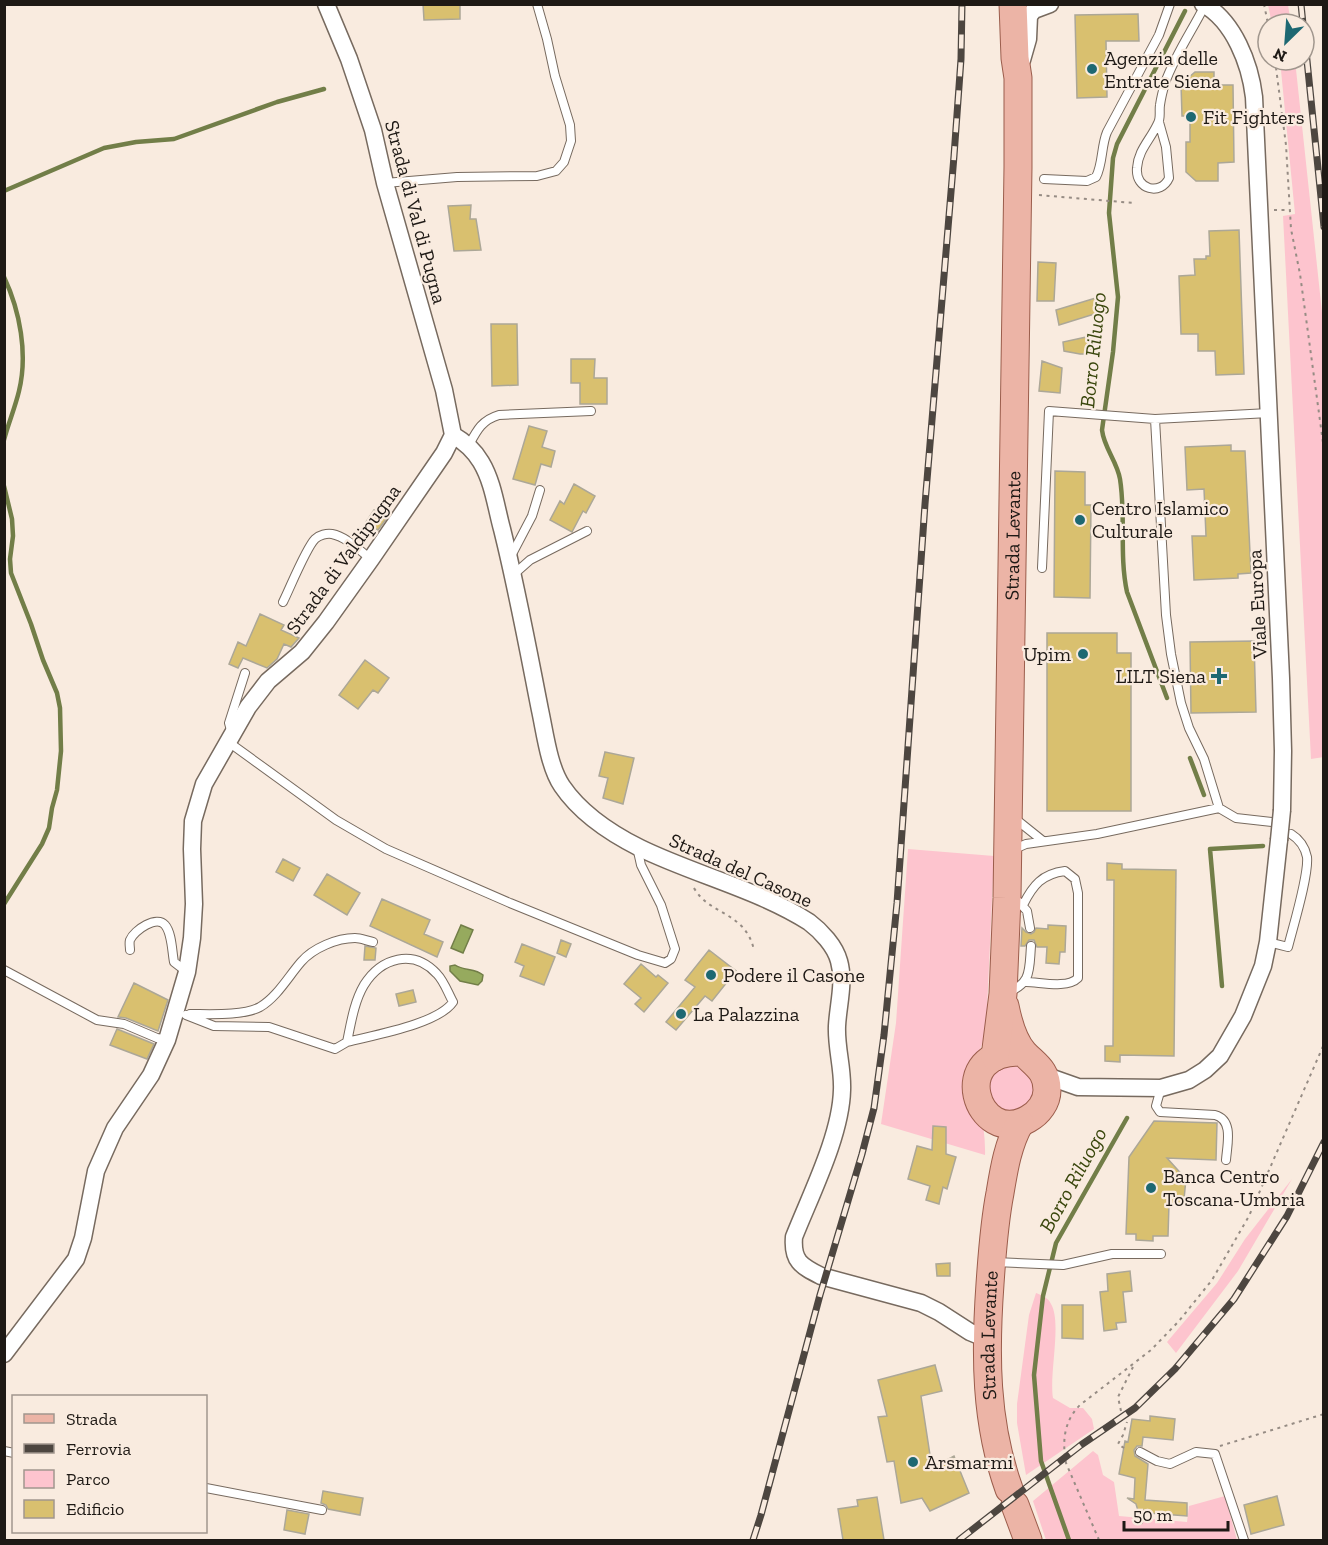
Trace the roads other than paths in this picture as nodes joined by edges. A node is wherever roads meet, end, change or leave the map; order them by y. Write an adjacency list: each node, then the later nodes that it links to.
1 (326, 4): 12 (street, Strada di Val di Pugna)
2 (537, 4): 12 (lane)
3 (1013, 4): 8 (main road, Strada Levante)
4 (1021, 4): 8 (main road, Strada Levante)
5 (1050, 4): 8 (street)
6 (1170, 4): 11 (lane)
7 (1204, 5): 9 (lane); 14 (street, Viale Europa)
8 (1019, 79): 10 (lane); 28 (main road, Strada Levante)
9 (1159, 122): 9 (lane)
10 (1028, 125)
11 (1044, 179)
12 (385, 183): 16 (street, Strada di Val di Pugna)
13 (591, 411): 17 (lane)
14 (1269, 413): 15 (lane); 29 (street, Viale Europa)
15 (1155, 419): 22 (lane); 27 (lane)
16 (453, 435): 17 (street, Strada del Casone); 21 (street, Strada di Valdipugna)
17 (469, 446): 20 (street, Strada del Casone)
18 (540, 490): 20 (lane)
19 (587, 531): 23 (lane)
20 (509, 558): 23 (street, Strada del Casone)
21 (371, 560): 24 (lane); 26 (street, Strada di Valdipugna)
22 (1042, 568)
23 (513, 575): 32 (street, Strada del Casone)
24 (284, 602)
25 (246, 673): 26 (lane)
26 (230, 738): 32 (lane); 41 (street, Strada di Valdipugna)
27 (1219, 808): 29 (lane); 31 (lane)
28 (1008, 812): 31 (lane); 33 (main road, Strada Levante)
29 (1277, 816): 30 (street, Viale Europa, bridge)
30 (1285, 837): 37 (street, Viale Europa); 37 (lane)
31 (1043, 841): 33 (lane)
32 (637, 847): 57 (street, Strada del Casone)
33 (1007, 854): 34 (main road, Strada Levante)
34 (1015, 902): 35 (lane); 42 (main road, Strada Levante); 42 (lane)
35 (1030, 928)
36 (373, 942): 43 (lane)
37 (1268, 942): 50 (street, Viale Europa)
38 (1031, 946): 42 (lane)
39 (130, 950): 41 (lane)
40 (4, 970): 44 (lane)
41 (187, 972): 43 (street, Strada di Valdipugna)
42 (1014, 988): 46 (main road, Strada Levante); 47 (main road, Strada Levante)
43 (181, 1014): 44 (street, Strada di Valdipugna); 45 (lane)
44 (167, 1040): 58 (street, Strada di Valdipugna)
45 (347, 1042): 45 (lane)
46 (1023, 1052): 47 (main road); 48 (main road, Strada Levante)
47 (995, 1057): 52 (main road, Strada Levante)
48 (1044, 1075): 49 (street, Viale Europa); 51 (main road, Strada Levante)
49 (1078, 1087): 50 (street, Viale Europa); 51 (street, Viale Europa)
50 (1161, 1088): 53 (lane)
51 (1030, 1116): 52 (main road); 54 (main road, Strada Levante)
52 (992, 1119): 54 (main road, Strada Levante)
53 (1226, 1160)
54 (1002, 1181): 56 (main road, Strada Levante)
55 (1161, 1254): 56 (lane)
56 (991, 1262): 57 (main road, Strada Levante)
57 (987, 1339): 62 (main road, Strada Levante)
58 (4, 1354)
59 (1140, 1452): 63 (lane)
60 (207, 1488): 61 (lane)
61 (322, 1510)
62 (1028, 1540)
63 (1244, 1540)

